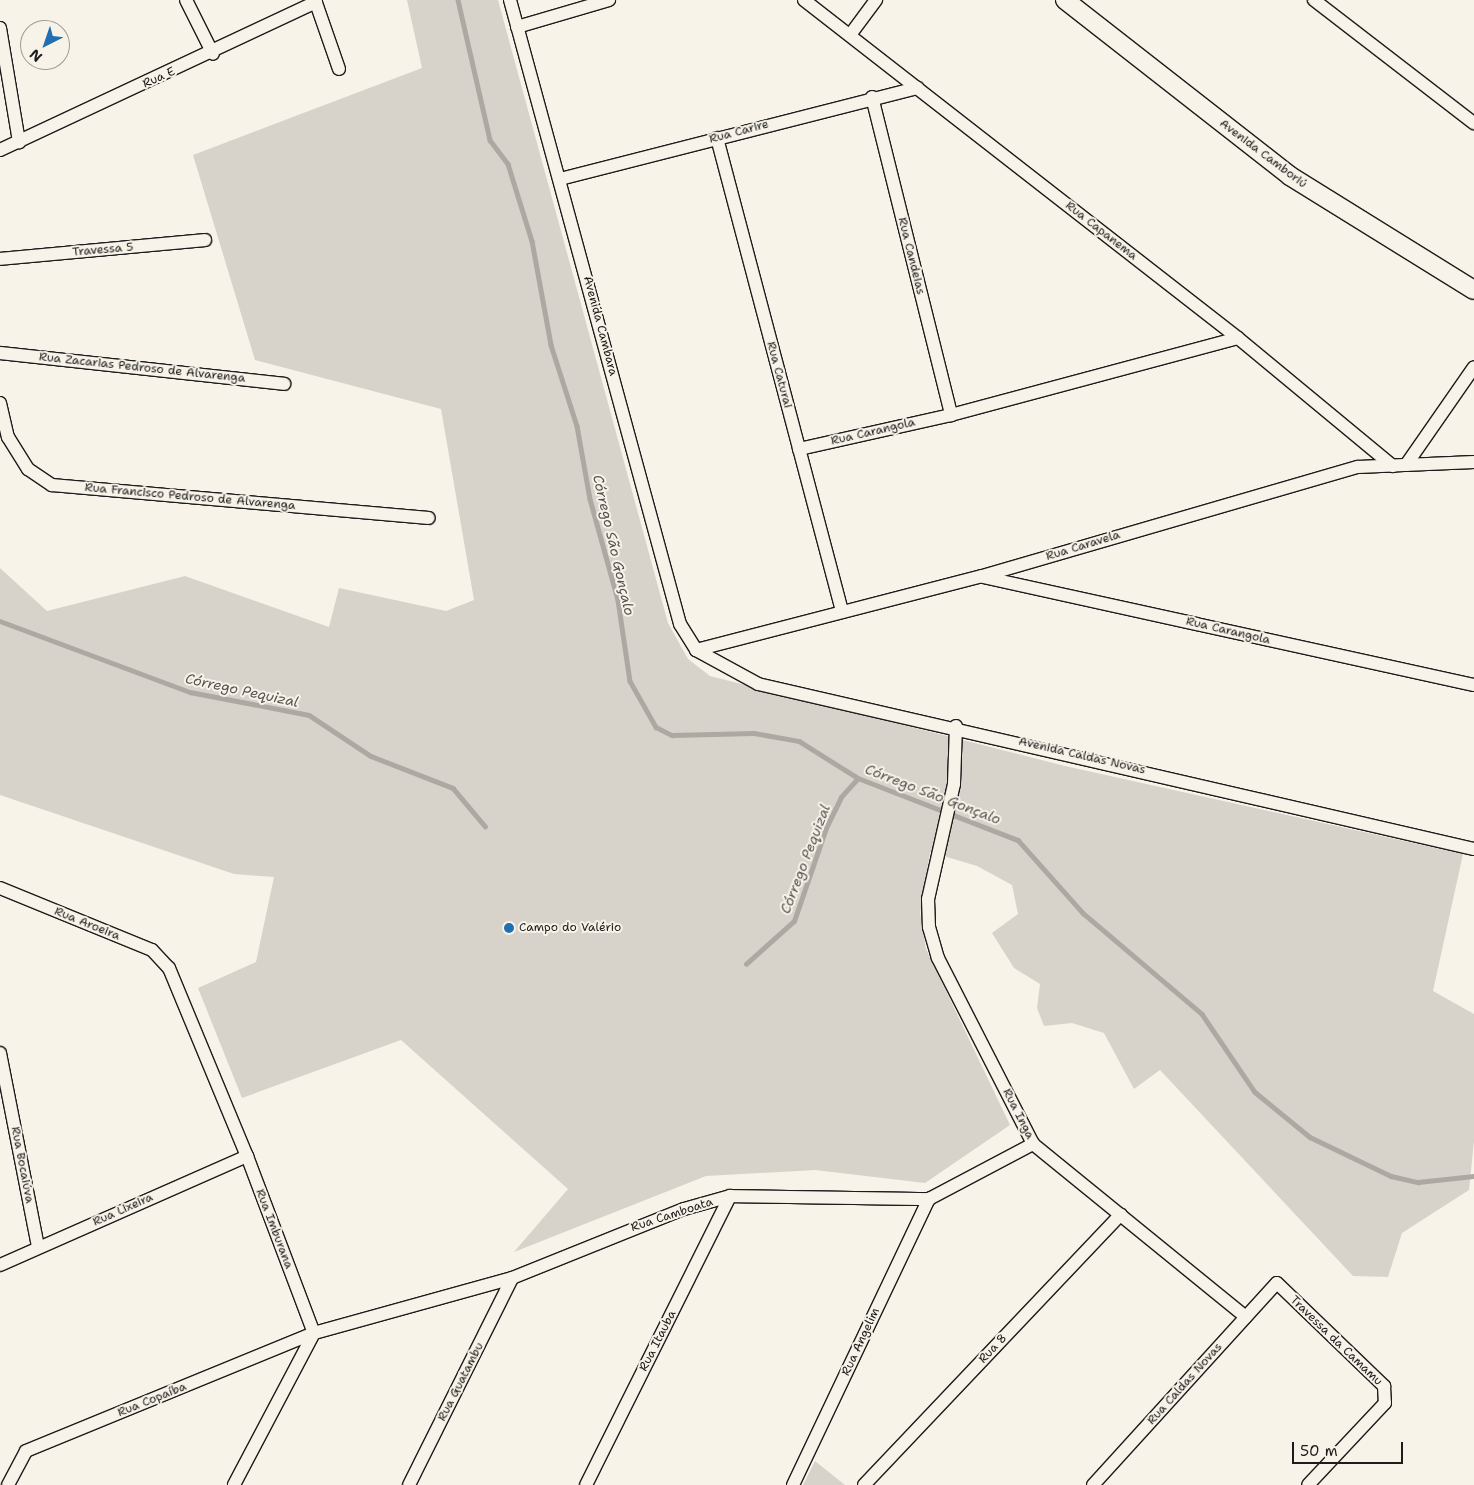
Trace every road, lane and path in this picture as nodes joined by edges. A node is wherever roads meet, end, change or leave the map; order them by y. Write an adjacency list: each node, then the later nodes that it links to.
1 (186, 0): 12 (street)
2 (510, 0): 9 (street, Avenida Cambara)
3 (609, 0): 9 (street)
4 (804, 0): 11 (street, Rua Capanema)
5 (876, 0): 11 (street)
6 (1065, 0): 23 (street, Avenida Camboriú)
7 (1314, 0): 16 (street)
8 (315, 1): 12 (street, Rua E); 13 (street)
9 (517, 27): 20 (street, Avenida Cambara)
10 (0, 28): 18 (street)
11 (850, 35): 14 (street, Rua Capanema)
12 (213, 54): 18 (street, Rua E)
13 (339, 69)
14 (918, 88): 15 (street, Rua Carire); 24 (street, Rua Capanema)
15 (872, 97): 17 (street, Rua Carire); 29 (street, Rua Candeias)
16 (1474, 123)
17 (717, 138): 20 (street, Rua Carire); 30 (street, Rua Caturai)
18 (19, 142): 19 (street, Rua E)
19 (0, 150)
20 (560, 178): 36 (street, Avenida Cambara)
21 (205, 240): 22 (street, Travessa 5)
22 (0, 259)
23 (1474, 290)
24 (1238, 338): 29 (street, Rua Carangola); 32 (street, Rua Capanema)
25 (0, 353): 27 (street, Rua Zacarias Pedroso de Alvarenga)
26 (1472, 374): 32 (street)
27 (284, 384)
28 (0, 403): 33 (street, Rua Francisco Pedroso de Alvarenga)
29 (950, 415): 30 (street, Rua Carangola)
30 (798, 449): 35 (street, Rua Caturai)
31 (1474, 462): 32 (street, Rua Caravela)
32 (1400, 465): 34 (street, Rua Caravela)
33 (429, 518)
34 (982, 576): 35 (street, Rua Caravela); 37 (street, Rua Carangola)
35 (842, 612): 36 (street, Rua Caravela)
36 (696, 650): 38 (street, Avenida Caldas Novas)
37 (1474, 685)
38 (956, 726): 39 (street, Avenida Caldas Novas); 43 (street, Rua Inga)
39 (1474, 849)
40 (0, 888): 41 (street, Rua Aroeira)
41 (169, 968): 44 (street, Rua Imburana)
42 (0, 1053): 48 (street, Rua Bocaiúva)
43 (1034, 1144): 46 (street, Rua Camboata); 47 (street, Rua Inga)
44 (247, 1156): 48 (street, Rua Lixeira); 53 (street, Rua Imburana)
45 (730, 1196): 46 (street, Rua Camboata); 50 (street, Rua Camboata); 57 (street, Rua Itauba)
46 (929, 1199): 58 (street, Rua Angelim)
47 (1121, 1214): 52 (street, Rua Inga); 59 (street, Rua 8)
48 (38, 1247): 49 (street, Rua Lixeira)
49 (0, 1265)
50 (512, 1278): 53 (street, Rua Camboata); 56 (street, Rua Guatambu)
51 (1278, 1284): 52 (street, Rua Caldas Novas); 61 (street, Travessa da Camamu)
52 (1246, 1317): 60 (street, Rua Caldas Novas)
53 (314, 1334): 54 (street, Rua Copaíba); 55 (street)
54 (8, 1485)
55 (234, 1485)
56 (409, 1485)
57 (586, 1485)
58 (793, 1485)
59 (864, 1485)
60 (1093, 1485)
61 (1308, 1485)

